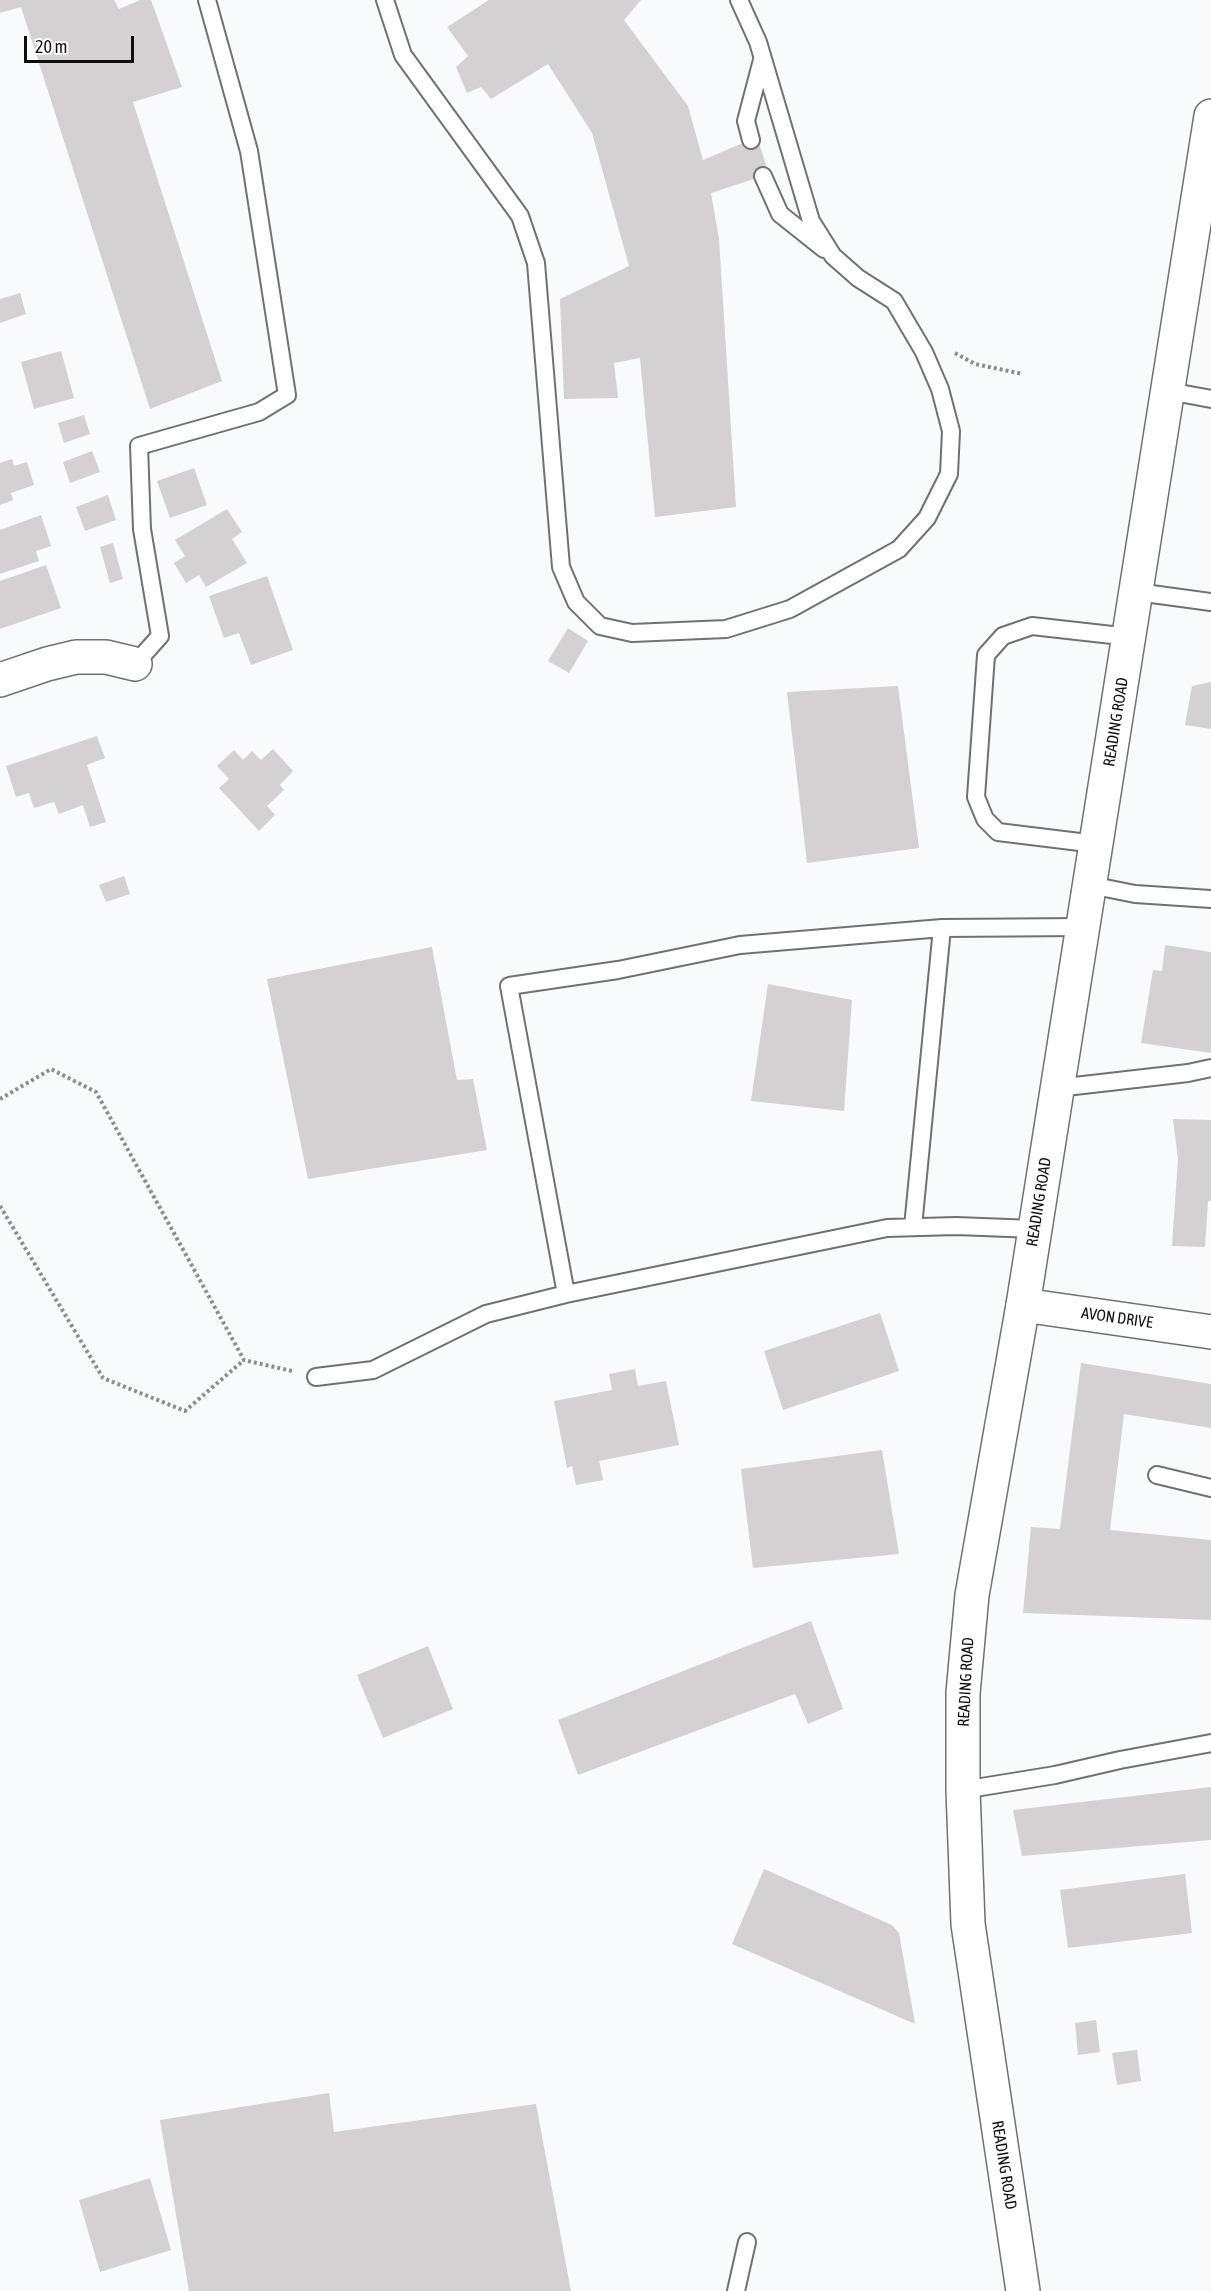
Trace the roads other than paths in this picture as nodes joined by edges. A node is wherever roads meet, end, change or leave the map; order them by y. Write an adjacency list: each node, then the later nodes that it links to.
1 (207, 0): 14 (lane)
2 (385, 0): 8 (lane)
3 (739, 0): 4 (lane)
4 (762, 60): 6 (lane); 8 (lane)
5 (1211, 116): 9 (main road, READING ROAD)
6 (752, 140)
7 (763, 176): 8 (lane)
8 (833, 255)
9 (1168, 391): 10 (lane); 11 (main road, READING ROAD)
10 (1211, 399)
11 (1137, 592): 12 (lane); 13 (main road, READING ROAD)
12 (1211, 602)
13 (1130, 637): 16 (main road, READING ROAD); 16 (lane)
14 (135, 664): 15 (main road)
15 (0, 680)
16 (1096, 844): 17 (main road, READING ROAD)
17 (1090, 885): 18 (lane); 19 (main road, READING ROAD)
18 (1211, 899)
19 (1083, 927): 20 (lane); 22 (main road, READING ROAD)
20 (942, 928): 23 (lane); 25 (lane)
21 (1211, 1068): 22 (lane)
22 (1057, 1088): 24 (main road, READING ROAD)
23 (913, 1227): 24 (lane); 25 (lane)
24 (1035, 1229): 26 (main road, READING ROAD)
25 (566, 1294): 28 (lane)
26 (1023, 1305): 27 (main road, AVON DRIVE); 32 (main road, READING ROAD)
27 (1211, 1332)
28 (316, 1377)
29 (1156, 1475): 30 (lane)
30 (1211, 1488)
31 (1211, 1743): 32 (lane)
32 (963, 1790): 35 (main road, READING ROAD)
33 (747, 2242): 34 (lane)
34 (736, 2291)
35 (1023, 2291)

